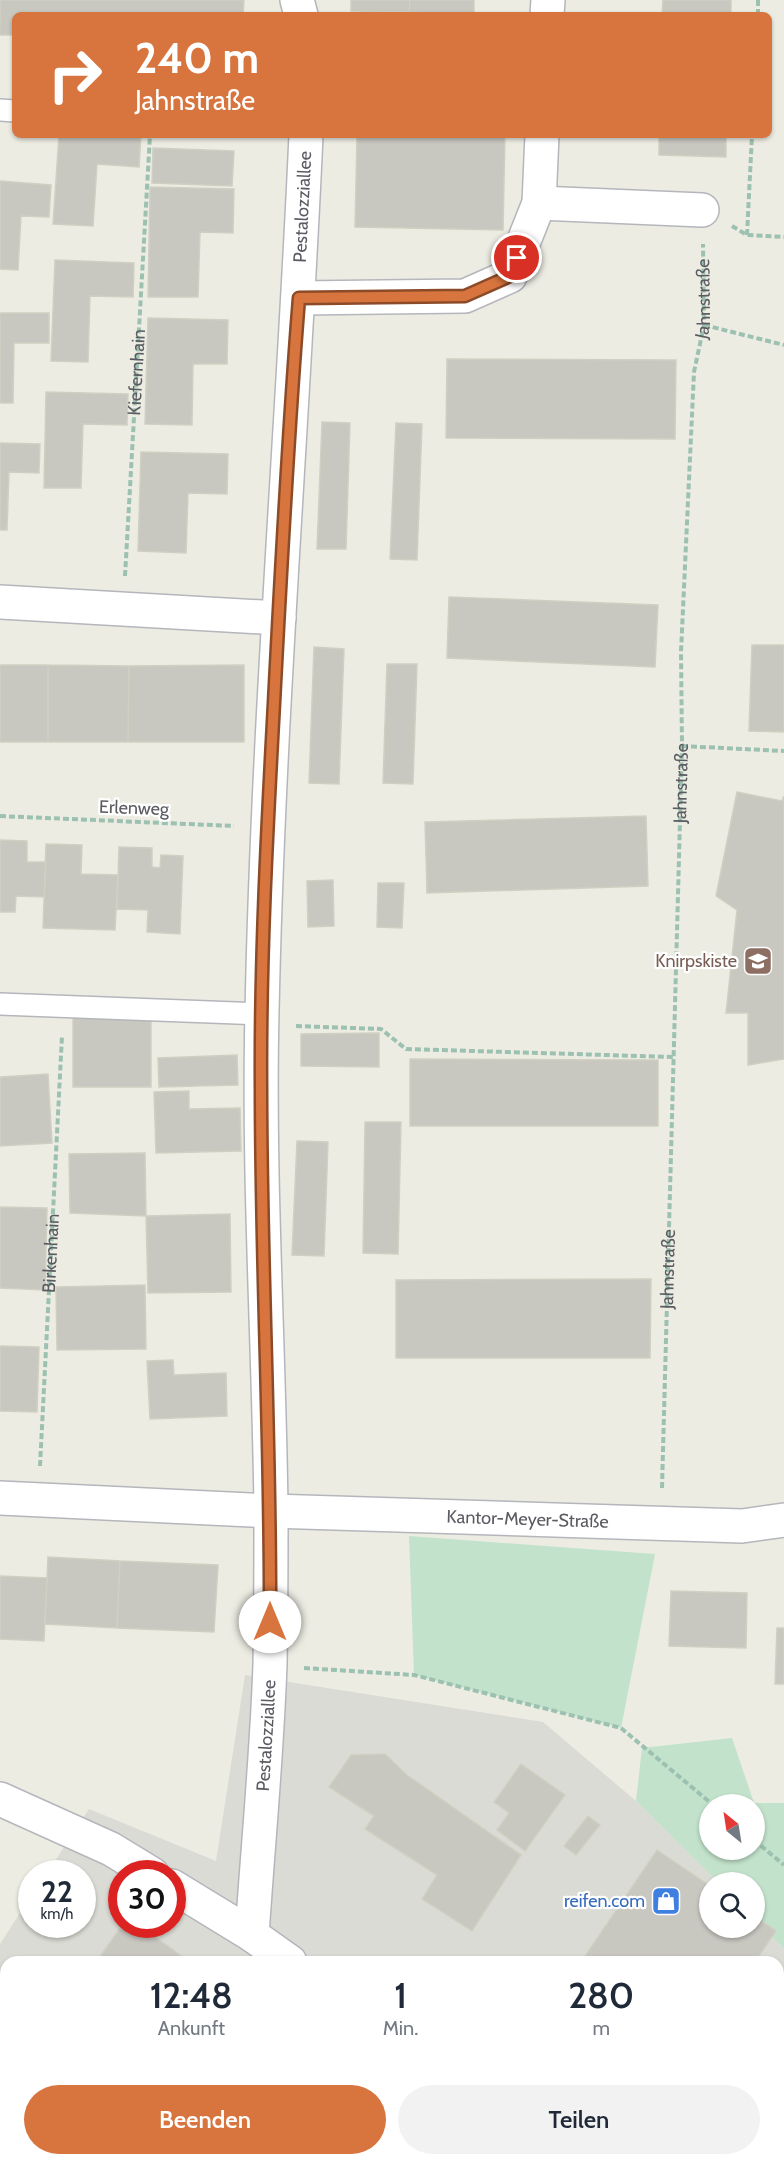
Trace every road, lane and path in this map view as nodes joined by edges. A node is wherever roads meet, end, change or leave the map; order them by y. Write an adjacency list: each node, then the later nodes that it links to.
1 (150, 138): 13 (path, Kiefernhain)
2 (306, 138): 9 (street, Pestalozziallee)
3 (542, 138): 5 (street)
4 (752, 138): 7 (path)
5 (538, 203): 6 (street); 9 (street)
6 (702, 210): 7 (path); 10 (path, Jahnstraße)
7 (747, 235): 8 (path)
8 (784, 237)
9 (299, 298): 14 (street, Pestalozziallee)
10 (704, 325): 11 (path); 15 (path, Jahnstraße)
11 (784, 345)
12 (0, 602): 13 (street)
13 (124, 609): 14 (street)
14 (279, 618): 18 (street, Pestalozziallee)
15 (682, 746): 16 (path); 22 (path, Jahnstraße)
16 (784, 751)
17 (0, 816): 18 (path, Erlenweg)
18 (267, 827): 21 (street, Pestalozziallee)
19 (0, 1004): 20 (lane)
20 (63, 1005): 21 (lane); 24 (path, Birkenhain)
21 (262, 1014): 22 (path); 25 (street, Pestalozziallee)
22 (674, 1057): 27 (path, Jahnstraße)
23 (0, 1498): 24 (street)
24 (38, 1500): 25 (street)
25 (271, 1510): 27 (street, Kantor-Meyer-Straße); 28 (street, Pestalozziallee)
26 (784, 1520): 27 (street, Kantor-Meyer-Straße)
27 (661, 1522)
28 (270, 1666): 29 (path); 35 (street, Pestalozziallee)
29 (700, 1794)
30 (0, 1799): 32 (street)
31 (765, 1849): 33 (path)
32 (129, 1860)
33 (784, 1865)
34 (186, 1895): 35 (street)
35 (252, 1935): 36 (street)
36 (282, 1956)

